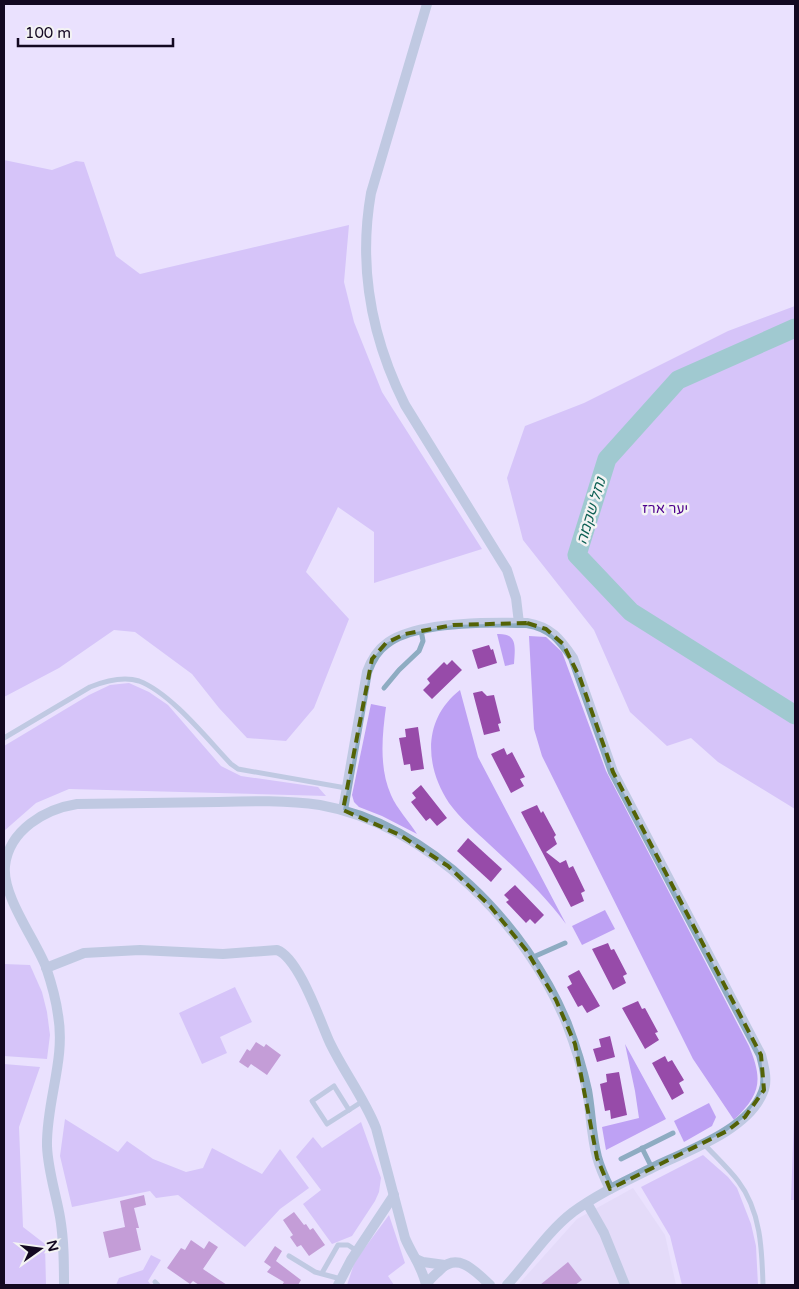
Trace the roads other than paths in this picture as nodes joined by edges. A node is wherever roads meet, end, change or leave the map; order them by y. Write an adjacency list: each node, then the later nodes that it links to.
1 (427, 4): 2 (street)
2 (519, 623): 3 (street); 14 (street)
3 (421, 630): 4 (lane); 6 (street)
4 (384, 688)
5 (4, 738): 6 (lane)
6 (346, 788): 7 (street)
7 (343, 810): 9 (street); 10 (street)
8 (565, 944): 9 (lane)
9 (531, 958): 18 (street)
10 (46, 968): 11 (street); 27 (street)
11 (363, 1100): 12 (lane); 19 (street)
12 (349, 1110): 12 (lane)
13 (673, 1133): 15 (lane)
14 (703, 1144): 17 (street); 32 (lane)
15 (642, 1148): 16 (lane); 17 (lane)
16 (621, 1159)
17 (652, 1168): 18 (street)
18 (610, 1189): 20 (street)
19 (394, 1195): 21 (street); 23 (street)
20 (587, 1203): 30 (street); 31 (street)
21 (357, 1251): 25 (lane); 26 (street)
22 (288, 1256): 25 (lane)
23 (416, 1258): 24 (street); 28 (street)
24 (444, 1265): 28 (street); 29 (street)
25 (322, 1273): 26 (lane)
26 (340, 1282)
27 (64, 1285)
28 (427, 1285)
29 (490, 1285)
30 (507, 1285)
31 (625, 1285)
32 (764, 1285)

